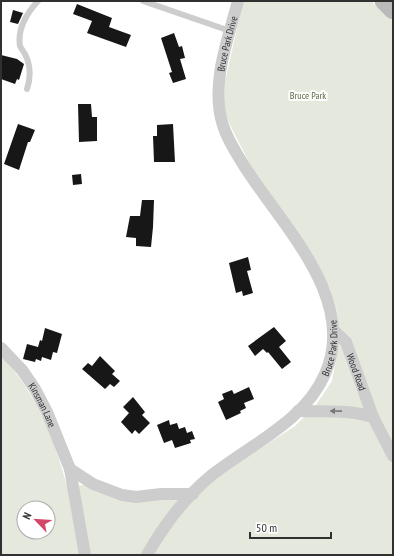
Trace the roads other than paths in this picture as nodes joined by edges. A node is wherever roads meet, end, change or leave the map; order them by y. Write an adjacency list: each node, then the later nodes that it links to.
1 (38, 1): 7 (lane)
2 (143, 1): 6 (lane)
3 (238, 1): 6 (street, Bruce Park Drive)
4 (383, 1): 5 (main road)
5 (393, 11)
6 (230, 31): 8 (street, Bruce Park Drive)
7 (27, 89)
8 (334, 331): 10 (street, Bruce Park Drive); 11 (street, Wood Road)
9 (1, 348): 13 (street, Kinsman Lane)
10 (298, 411): 11 (street, one-way to 10); 14 (street, Bruce Park Drive)
11 (373, 417): 12 (street, Wood Road)
12 (393, 456)
13 (70, 469): 14 (street); 15 (street, Kinsman Lane)
14 (193, 494): 16 (street, Bruce Park Drive)
15 (85, 555)
16 (147, 555)

